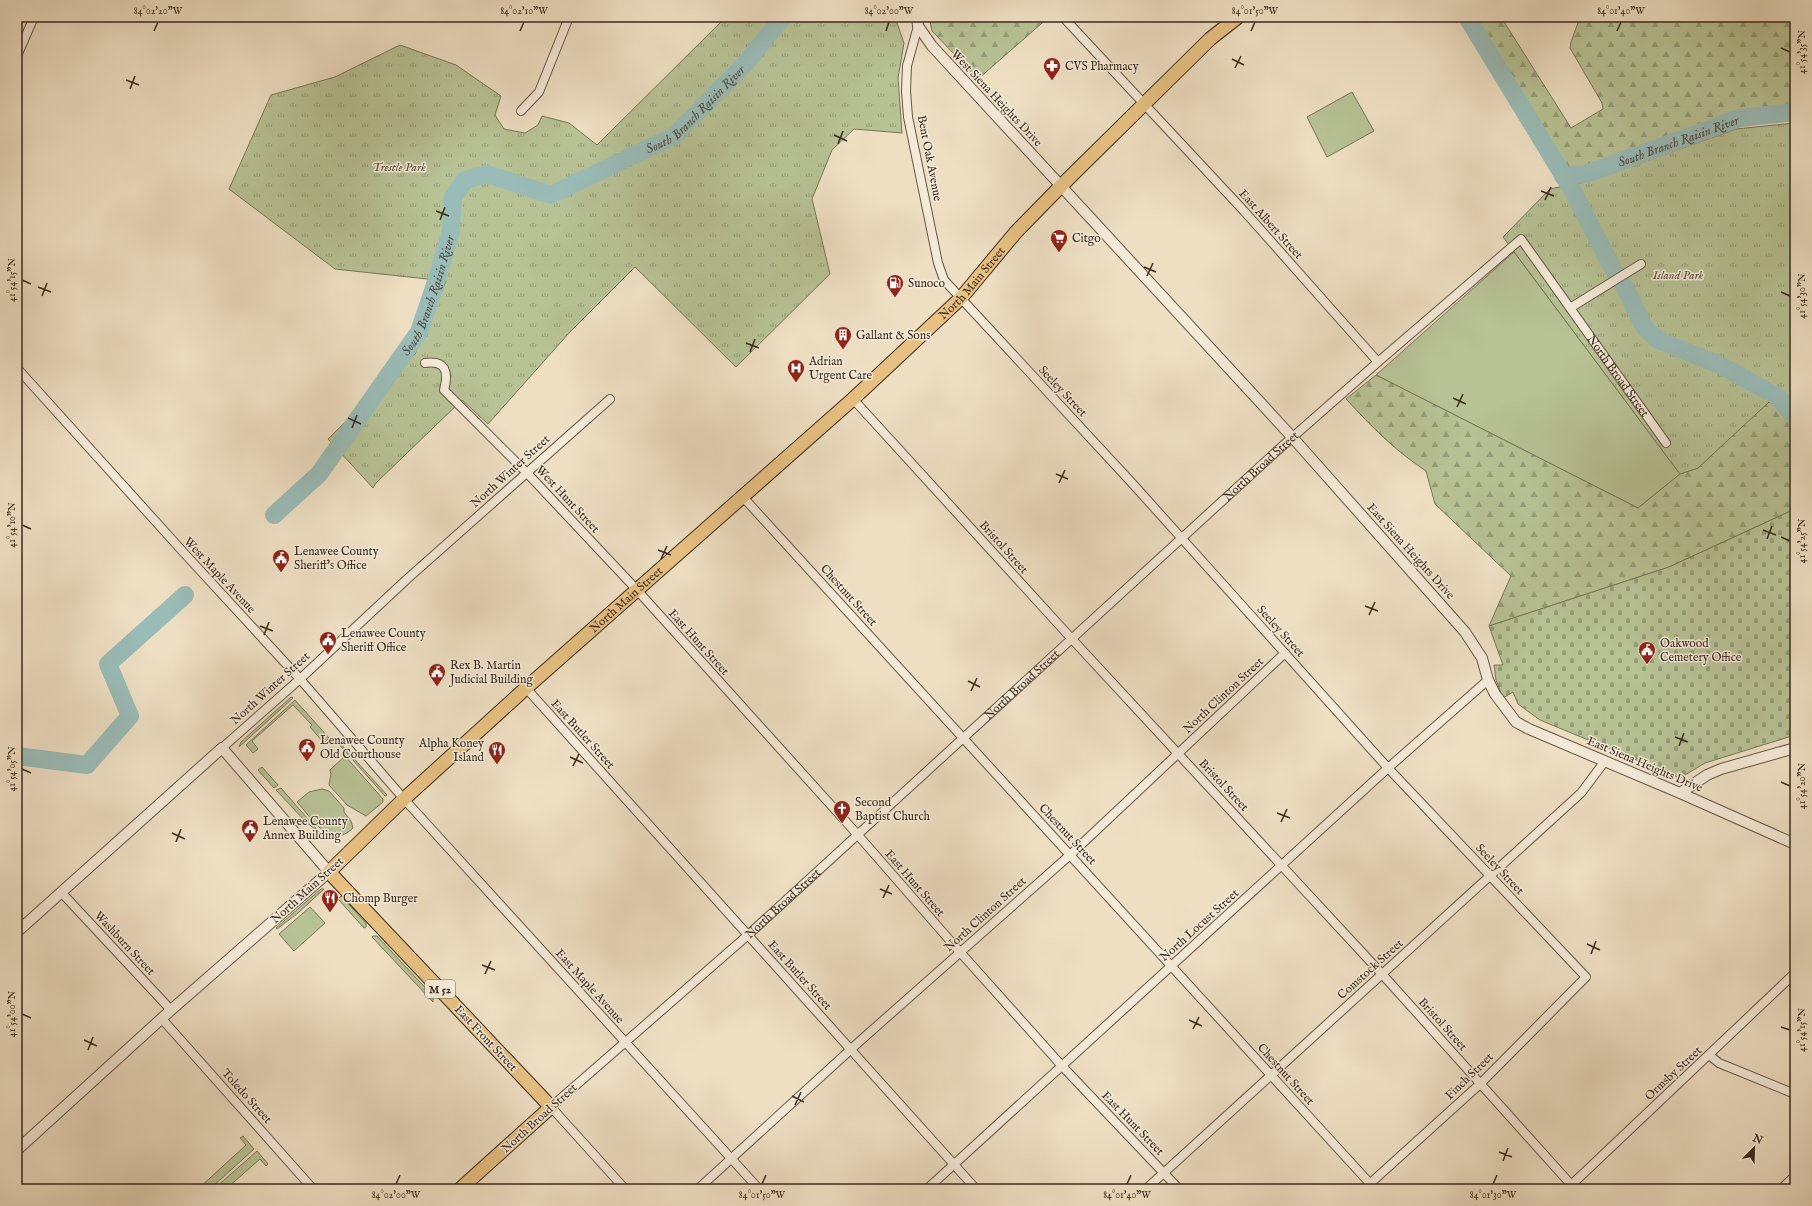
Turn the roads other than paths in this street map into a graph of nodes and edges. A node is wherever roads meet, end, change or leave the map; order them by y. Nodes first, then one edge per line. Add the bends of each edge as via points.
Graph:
1 (34, 17) edge
2 (569, 17) edge
3 (1063, 17) edge
4 (1238, 17) edge
5 (918, 22) edge
6 (17, 56) edge
7 (1144, 105) junction
8 (521, 111) dead end
9 (1061, 186) junction
10 (1641, 264) dead end
11 (961, 298) junction
12 (1570, 308) junction
13 (1378, 362) junction
14 (425, 363) dead end
15 (17, 368) edge
16 (610, 399) dead end
17 (853, 399) junction
18 (1293, 438) junction
19 (1666, 443) dead end
20 (527, 473) junction
21 (742, 496) junction
22 (1180, 538) junction
23 (637, 590) junction
24 (1071, 638) junction
25 (1285, 654) junction
26 (300, 679) junction
27 (1488, 680) junction
28 (526, 688) junction
29 (963, 739) junction
30 (222, 748) junction
31 (1795, 748) edge
32 (1178, 754) junction
33 (1605, 761) junction
34 (1388, 768) junction
35 (1680, 792) junction
36 (404, 799) junction
37 (857, 834) junction
38 (1795, 844) edge
39 (1070, 855) junction
40 (1282, 867) junction
41 (329, 872) junction
42 (1490, 876) junction
43 (61, 892) junction
44 (17, 932) edge
45 (748, 935) junction
46 (960, 952) junction
47 (1172, 966) junction
48 (1795, 973) edge
49 (1382, 974) junction
50 (1586, 978) joint
51 (171, 1010) junction
52 (162, 1019) junction
53 (625, 1042) junction
54 (850, 1050) junction
55 (1710, 1054) junction
56 (1062, 1066) junction
57 (1271, 1076) junction
58 (1480, 1084) junction
59 (1795, 1094) edge
60 (551, 1107) junction
61 (17, 1150) edge
62 (731, 1159) junction
63 (954, 1165) junction
64 (1164, 1173) junction
65 (1795, 1176) edge
66 (1370, 1187) edge
67 (1571, 1188) edge
68 (313, 1189) edge
69 (460, 1189) edge
70 (625, 1189) edge
71 (698, 1189) edge
72 (759, 1189) edge
73 (927, 1189) edge
74 (976, 1189) edge
75 (1146, 1189) edge
76 (1179, 1189) edge
77 (1781, 1189) edge

1 - 6 street
2 - 8 street via 539,92
3 - 7 street, East Albert Street
4 - 7 main road, North Main Street via 1210,39
5 - 9 street, West Siena Heights Drive via 932,46
5 - 11 street, Bent Oak Avenue via 907,66 908,117 938,263 944,280
7 - 9 main road, North Main Street
7 - 13 street, East Albert Street via 1244,210
9 - 11 main road, North Main Street via 1016,232
9 - 18 street, East Siena Heights Drive
10 - 12 street
11 - 17 main road, North Main Street
11 - 22 street, Seeley Street
12 - 13 street, North Broad Street via 1521,239
12 - 19 street, North Broad Street
13 - 18 street, North Broad Street
14 - 20 street, West Hunt Street via 434,362 442,365 447,373 444,390
15 - 26 street, West Maple Avenue
16 - 20 street, North Winter Street
17 - 21 main road, North Main Street
17 - 24 street, Bristol Street
18 - 22 street, North Broad Street
18 - 27 street, East Siena Heights Drive via 1465,632 1482,658
20 - 23 street, West Hunt Street
20 - 26 street, North Winter Street via 406,580
21 - 23 main road, North Main Street
21 - 29 street, Chestnut Street
22 - 24 street, North Broad Street
22 - 25 street, Seeley Street
23 - 28 main road, North Main Street
23 - 37 street, East Hunt Street
24 - 29 street, North Broad Street
24 - 32 street, Bristol Street
25 - 32 street, North Clinton Street
25 - 34 street, Seeley Street
26 - 30 street, North Winter Street
26 - 36 street, West Maple Avenue
27 - 33 street, East Siena Heights Drive via 1516,722
27 - 34 street, North Locust Street
28 - 36 main road, North Main Street
28 - 45 street, East Butler Street
29 - 37 street, North Broad Street
29 - 39 street, Chestnut Street
30 - 41 street
30 - 43 street, North Winter Street
31 - 35 street via 1721,769
32 - 39 street, North Clinton Street
32 - 40 street, Bristol Street
33 - 35 street, East Siena Heights Drive
33 - 42 street, Comstock Street via 1581,793
34 - 40 street, North Locust Street
34 - 42 street, Seeley Street
35 - 38 street, East Siena Heights Drive
36 - 41 main road, North Main Street
36 - 53 street, East Maple Avenue
37 - 45 street, North Broad Street
37 - 46 street, East Hunt Street
39 - 46 street, North Clinton Street
39 - 47 street, Chestnut Street
40 - 47 street, North Locust Street
40 - 49 street, Bristol Street
41 - 51 street, North Main Street
41 - 60 main road, East Front Street / M 52
42 - 49 street, Comstock Street
42 - 50 street, Seeley Street
43 - 44 street, North Winter Street
43 - 51 street, Washburn Street
45 - 53 street, North Broad Street
45 - 54 street, East Butler Street
46 - 54 street, North Clinton Street
46 - 56 street, East Hunt Street
47 - 56 street, North Locust Street
47 - 57 street, Chestnut Street
48 - 55 street, Ormsby Street
49 - 57 street, Comstock Street
49 - 58 street, Bristol Street
50 - 58 street, Finch Street
51 - 52 street, North Main Street
52 - 61 street, North Main Street
52 - 68 street, Toledo Street
53 - 60 street, North Broad Street
53 - 62 street, East Maple Avenue
54 - 62 street, North Clinton Street
54 - 63 street, East Butler Street
55 - 59 street via 1719,1063
55 - 67 street, Ormsby Street
56 - 63 street, North Locust Street
56 - 64 street, East Hunt Street
57 - 64 street, Comstock Street
57 - 66 street, Chestnut Street
58 - 66 street, Finch Street
58 - 67 street, Bristol Street
60 - 69 main road, North Broad Street
60 - 70 street, East Front Street
62 - 71 street, North Clinton Street
62 - 72 street, East Maple Avenue
63 - 73 street, North Locust Street
63 - 74 street, East Butler Street
64 - 75 street, Comstock Street
64 - 76 street, East Hunt Street
65 - 77 street

